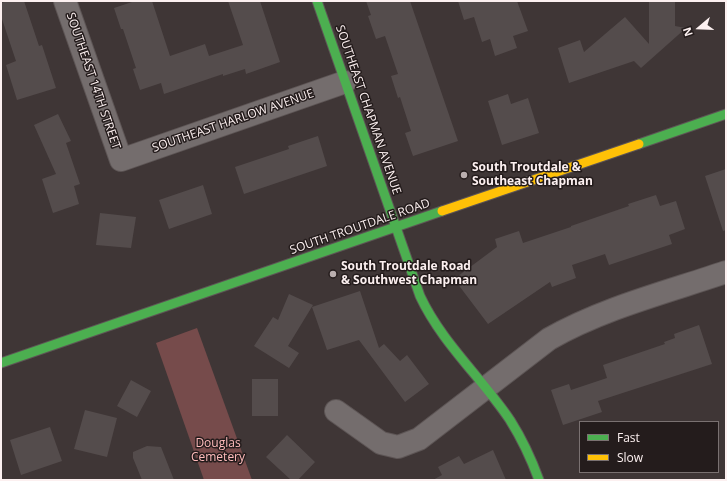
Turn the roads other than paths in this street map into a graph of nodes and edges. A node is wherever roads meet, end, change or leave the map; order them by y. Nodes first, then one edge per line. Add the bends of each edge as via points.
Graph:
1 (65, 1) edge
2 (317, 1) edge
3 (345, 82) junction
4 (726, 114) edge
5 (121, 160) joint
6 (396, 228) junction
7 (726, 272) edge
8 (1, 363) edge
9 (486, 389) junction
10 (336, 411) dead end
11 (539, 480) edge

1 - 5 street, SOUTHEAST 14TH STREET
2 - 3 main road, SOUTHEAST CHAPMAN AVENUE
3 - 5 street, SOUTHEAST HARLOW AVENUE
3 - 6 main road, SOUTHEAST CHAPMAN AVENUE
4 - 6 main road, SOUTH TROUTDALE ROAD
6 - 8 main road, SOUTH TROUTDALE ROAD
6 - 9 main road, SOUTHEAST CHAPMAN AVENUE via 418,292 428,311 438,328
7 - 9 street via 588,319 566,329 549,339
9 - 10 street via 419,439 398,447 381,443
9 - 11 main road, SOUTHEAST CHAPMAN AVENUE via 527,446

